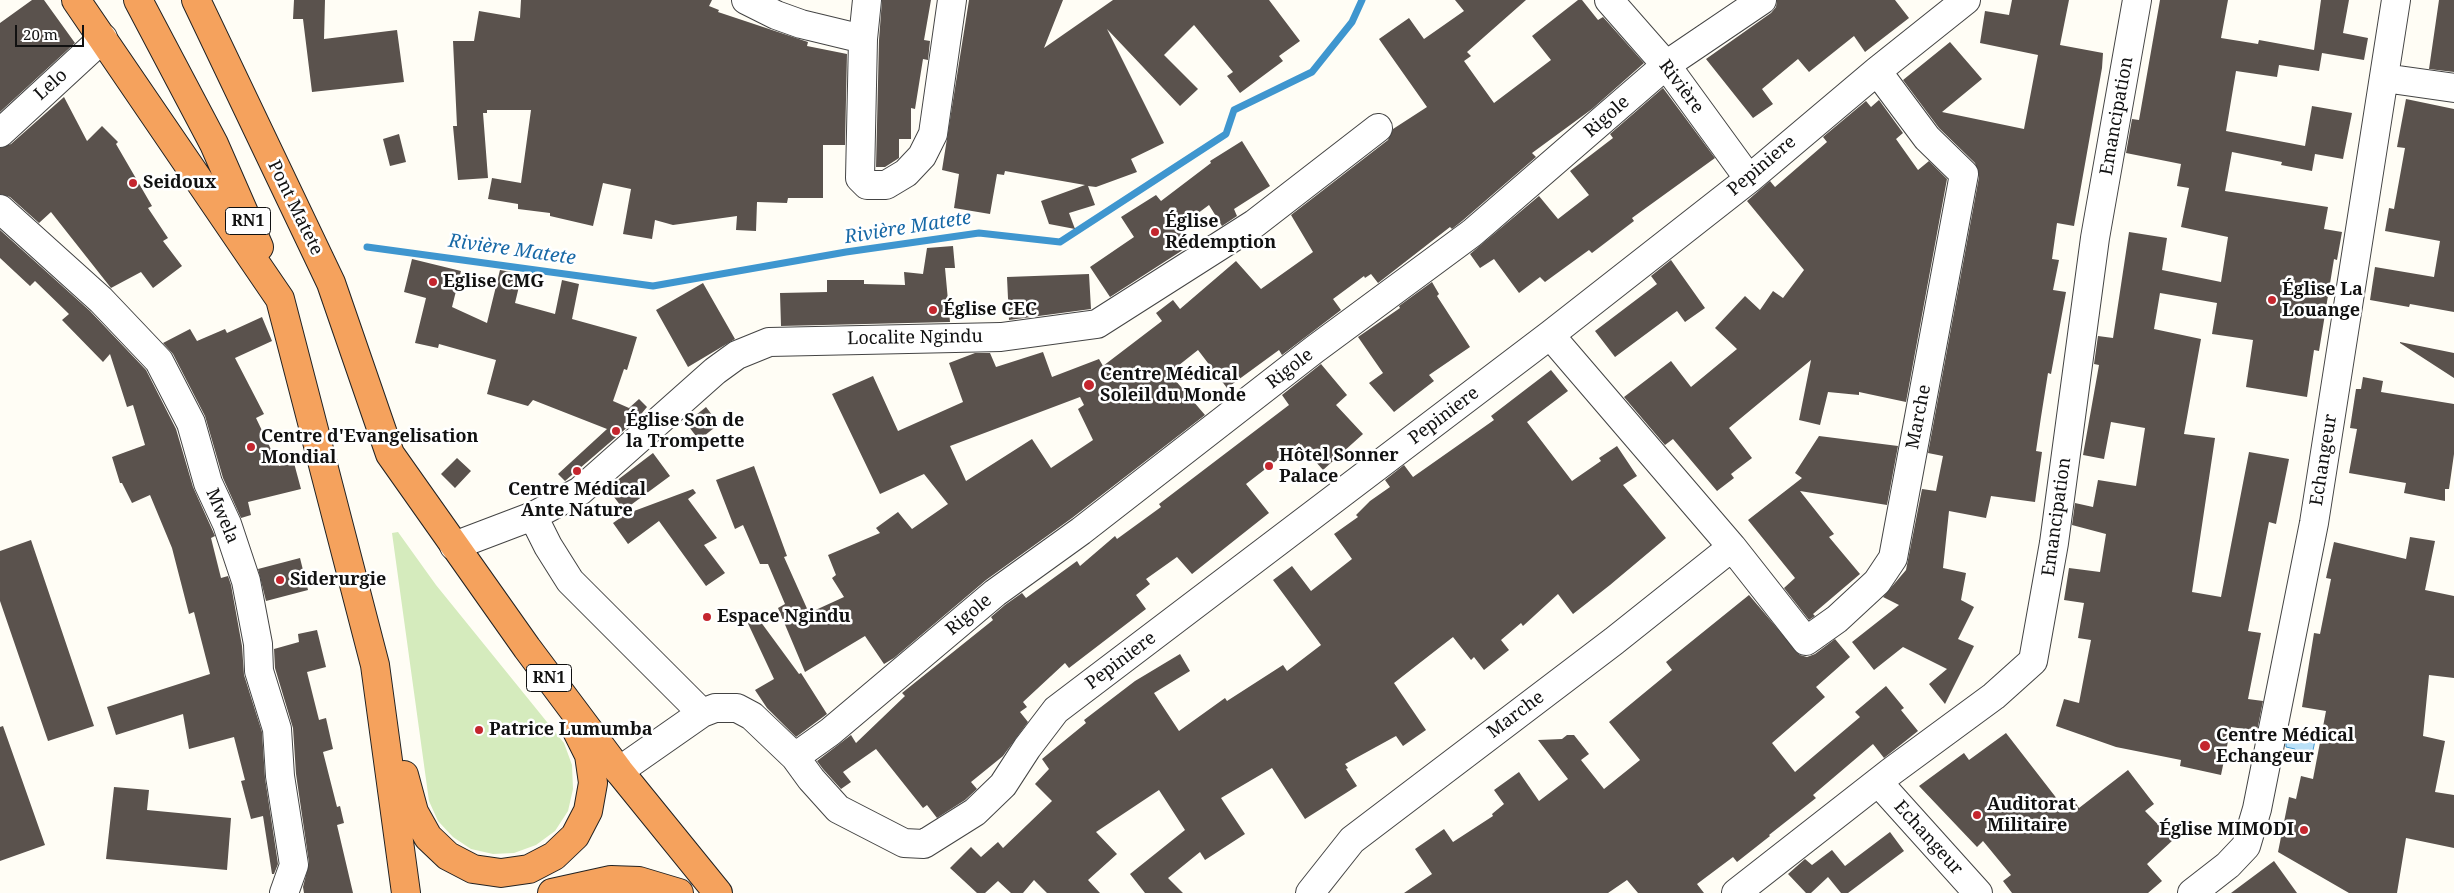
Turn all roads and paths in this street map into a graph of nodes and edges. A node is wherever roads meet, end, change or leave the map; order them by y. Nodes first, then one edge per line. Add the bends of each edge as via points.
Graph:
1 (76, 0) edge
2 (138, 0) edge
3 (196, 0) edge
4 (746, 0) edge
5 (868, 0) edge
6 (952, 0) edge
7 (1609, 0) edge
8 (1762, 0) edge
9 (1966, 0) edge
10 (2137, 0) edge
11 (2396, 0) edge
12 (103, 38) junction
13 (863, 39) junction
14 (1666, 66) junction
15 (1877, 71) junction
16 (2384, 78) junction
17 (2454, 88) edge
18 (1378, 128) dead end
19 (0, 133) edge
20 (1749, 179) junction
21 (0, 209) edge
22 (280, 299) junction
23 (1550, 336) junction
24 (533, 516) junction
25 (454, 546) junction
26 (1732, 547) junction
27 (526, 648) junction
28 (375, 665) junction
29 (702, 713) junction
30 (795, 757) junction
31 (620, 771) junction
32 (1878, 782) junction
33 (284, 893) edge
34 (406, 893) edge
35 (552, 893) edge
36 (679, 893) edge
37 (718, 893) edge
38 (1310, 893) edge
39 (1736, 893) edge
40 (1978, 893) edge
41 (2192, 893) edge

1 - 12 highway
2 - 22 highway, RN1 via 214,144
3 - 25 highway, Pont Matete / RN1 via 331,283 390,454
4 - 13 street via 801,24
5 - 13 street
6 - 13 street via 932,134 922,156 886,185 866,185 860,178
7 - 14 street, Rivière
8 - 14 street, Rigole
9 - 15 street, Pepiniere
10 - 32 street, Emancipation via 2095,238 2054,543 2033,661 1994,696
11 - 16 street, Echangeur
12 - 19 street, Lelo
12 - 22 highway
14 - 20 street, Rivière
14 - 30 street, Rigole via 1472,233 995,594 830,732
15 - 20 street, Pepiniere
15 - 26 street, Marche via 1927,138 1964,174 1893,558 1876,582 1837,619 1806,641
16 - 17 street
16 - 41 street, Echangeur via 2314,523 2257,809 2246,846 2228,865
18 - 24 street, Localite Ngindu via 1254,224 1097,324 1001,337 769,342 737,355 580,491
20 - 23 street, Pepiniere
21 - 33 street, Mwela via 101,300 159,362 191,423 208,483 227,524 246,582 258,644 259,672 277,729 280,776 294,866
22 - 28 highway, RN1
23 - 26 street, Marche
23 - 30 street, Pepiniere via 1056,710 1003,786 976,812 924,844 904,843 838,809
24 - 25 street, Localite Ngindu
24 - 29 street via 570,581
25 - 27 highway, RN1
26 - 38 street, Marche via 1352,840
27 - 28 highway via 589,755 593,783 588,811 575,836 554,856 529,869 501,873 473,869 448,856 428,837 414,812
27 - 31 highway, RN1
28 - 34 highway, RN1
29 - 30 street via 715,708 736,708 752,716
29 - 31 street
31 - 37 highway, RN1
32 - 39 street, Emancipation
32 - 40 street, Echangeur
35 - 36 highway via 611,880 639,881

